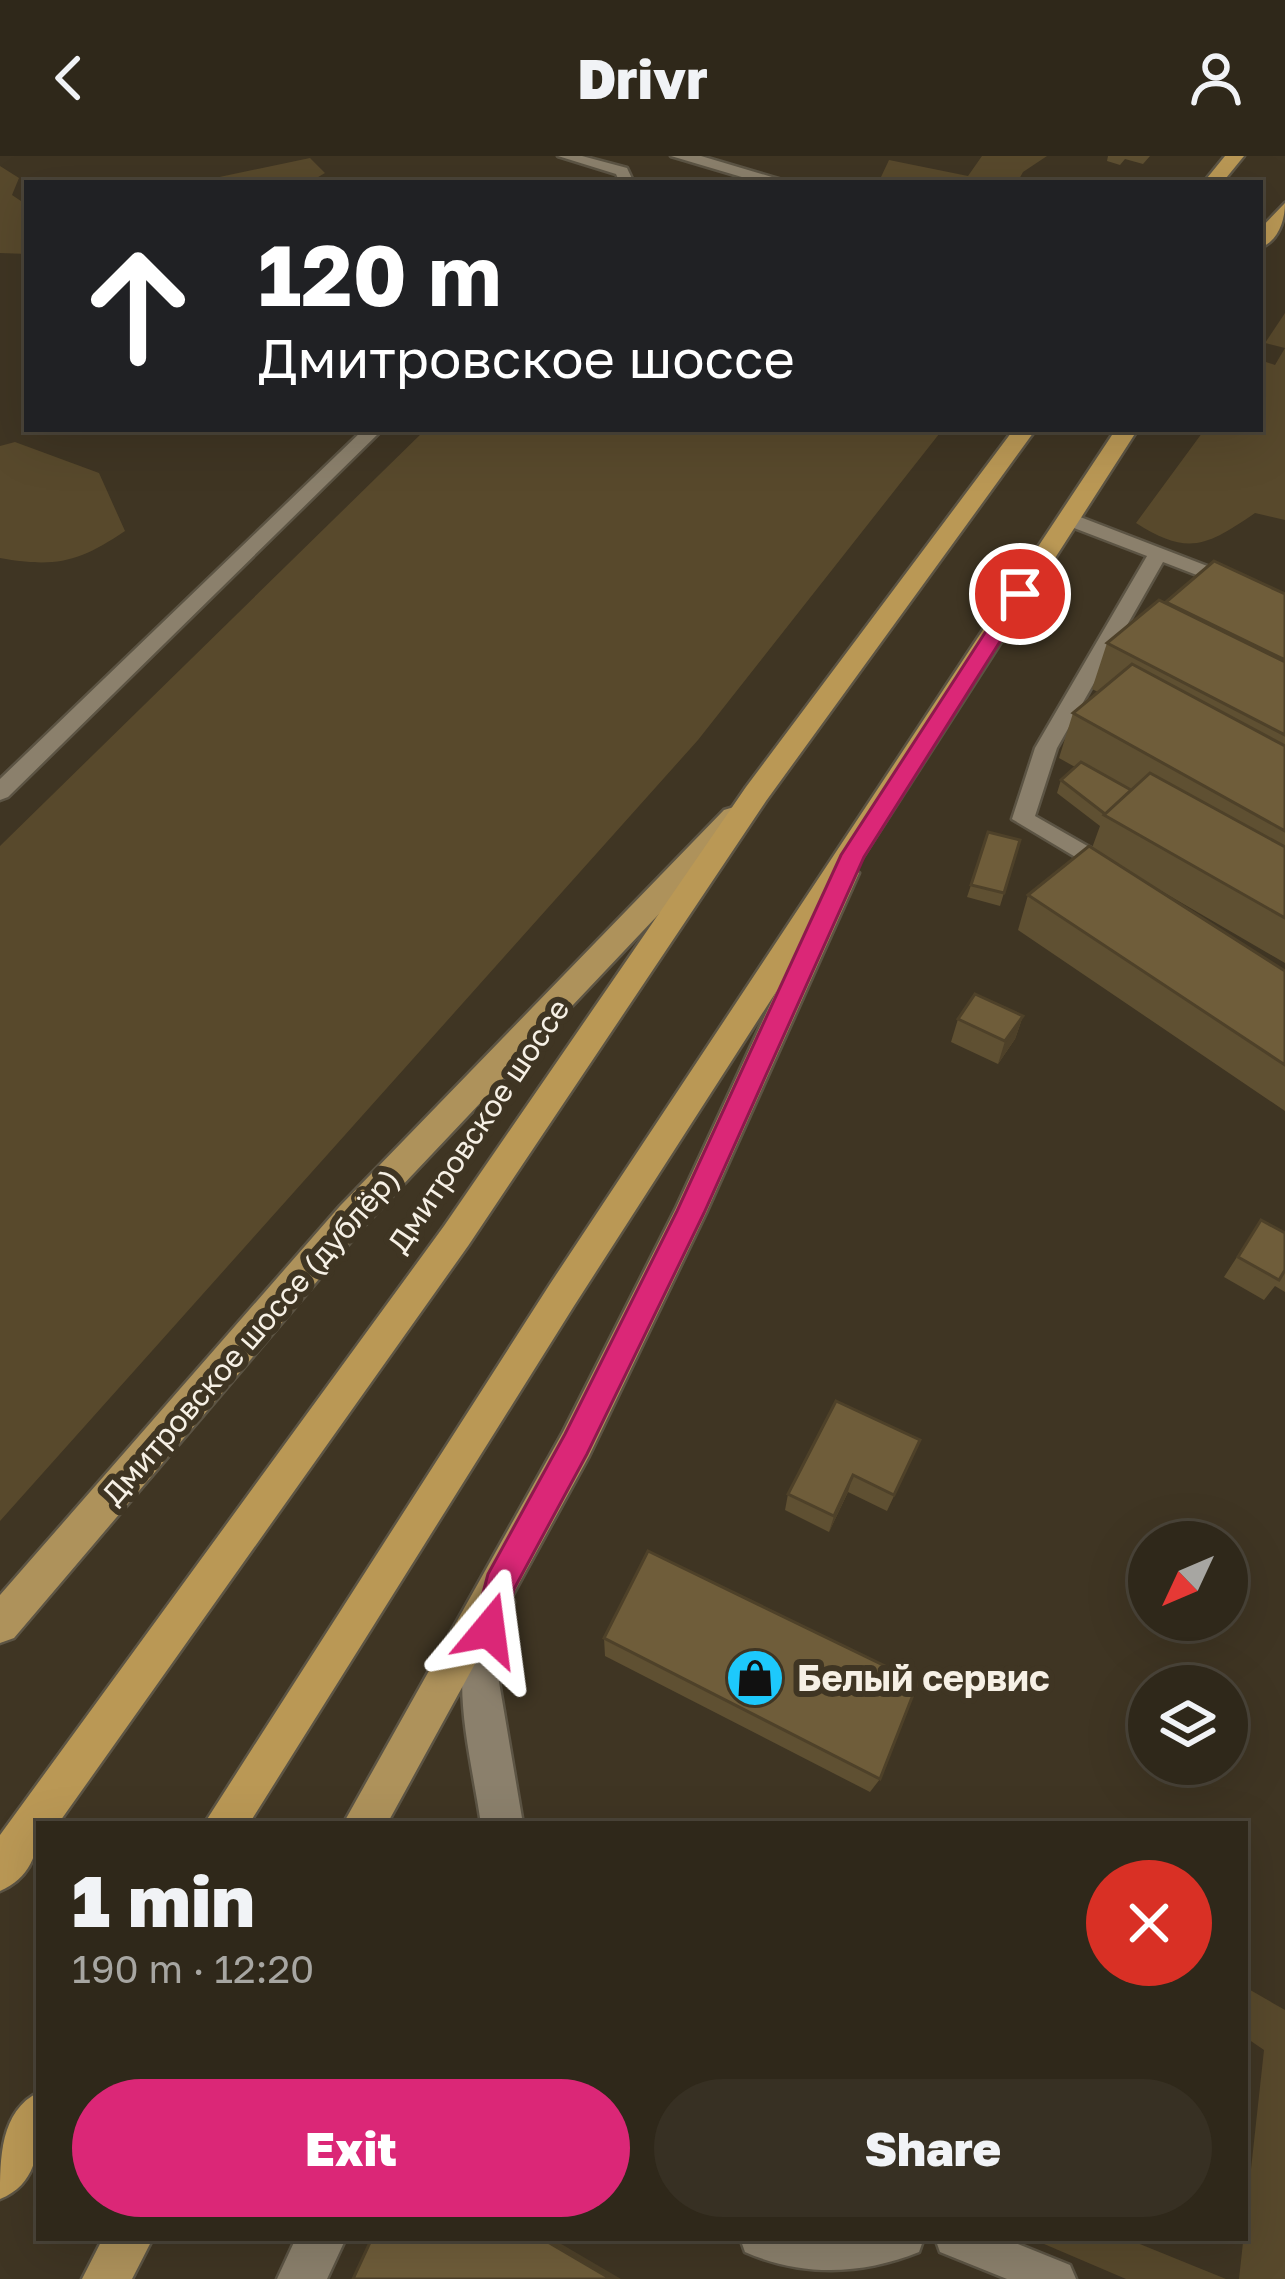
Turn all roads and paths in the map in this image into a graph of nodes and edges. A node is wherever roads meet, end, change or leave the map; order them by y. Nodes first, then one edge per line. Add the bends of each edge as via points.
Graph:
1 (566, 156) edge
2 (680, 156) edge
3 (1235, 156) edge
4 (626, 180) edge
5 (772, 180) edge
6 (1215, 180) edge
7 (1285, 209) edge
8 (1263, 238) edge
9 (371, 432) edge
10 (1023, 432) edge
11 (1125, 432) edge
12 (1068, 519) junction
13 (1158, 554) junction
14 (1285, 602) edge
15 (0, 792) edge
16 (756, 794) junction
17 (853, 855) junction
18 (1124, 878) edge
19 (499, 1585) junction
20 (0, 1624) edge
21 (227, 1821) edge
22 (366, 1821) edge
23 (502, 1821) edge
24 (0, 1870) edge
25 (36, 2120) edge
26 (0, 2176) edge
27 (127, 2241) edge
28 (320, 2241) edge
29 (894, 2241) edge
30 (961, 2241) edge
31 (770, 2256) edge
32 (106, 2279) edge
33 (301, 2279) edge
34 (1056, 2279) edge

1 - 4 lane via 622,171
2 - 5 street
3 - 6 highway
7 - 8 highway
9 - 15 lane
10 - 16 highway, Дмитровское шоссе
11 - 12 highway
12 - 13 lane
12 - 17 highway
13 - 14 lane
13 - 18 lane via 1046,748 1023,818
16 - 20 main road, Дмитровское шоссе (дублёр) via 352,1216
16 - 24 highway, Дмитровское шоссе via 456,1236
17 - 19 main road via 690,1213
17 - 21 highway
19 - 22 main road
19 - 23 street via 478,1676
25 - 26 highway
27 - 32 main road
28 - 33 street
29 - 31 lane
30 - 34 lane

